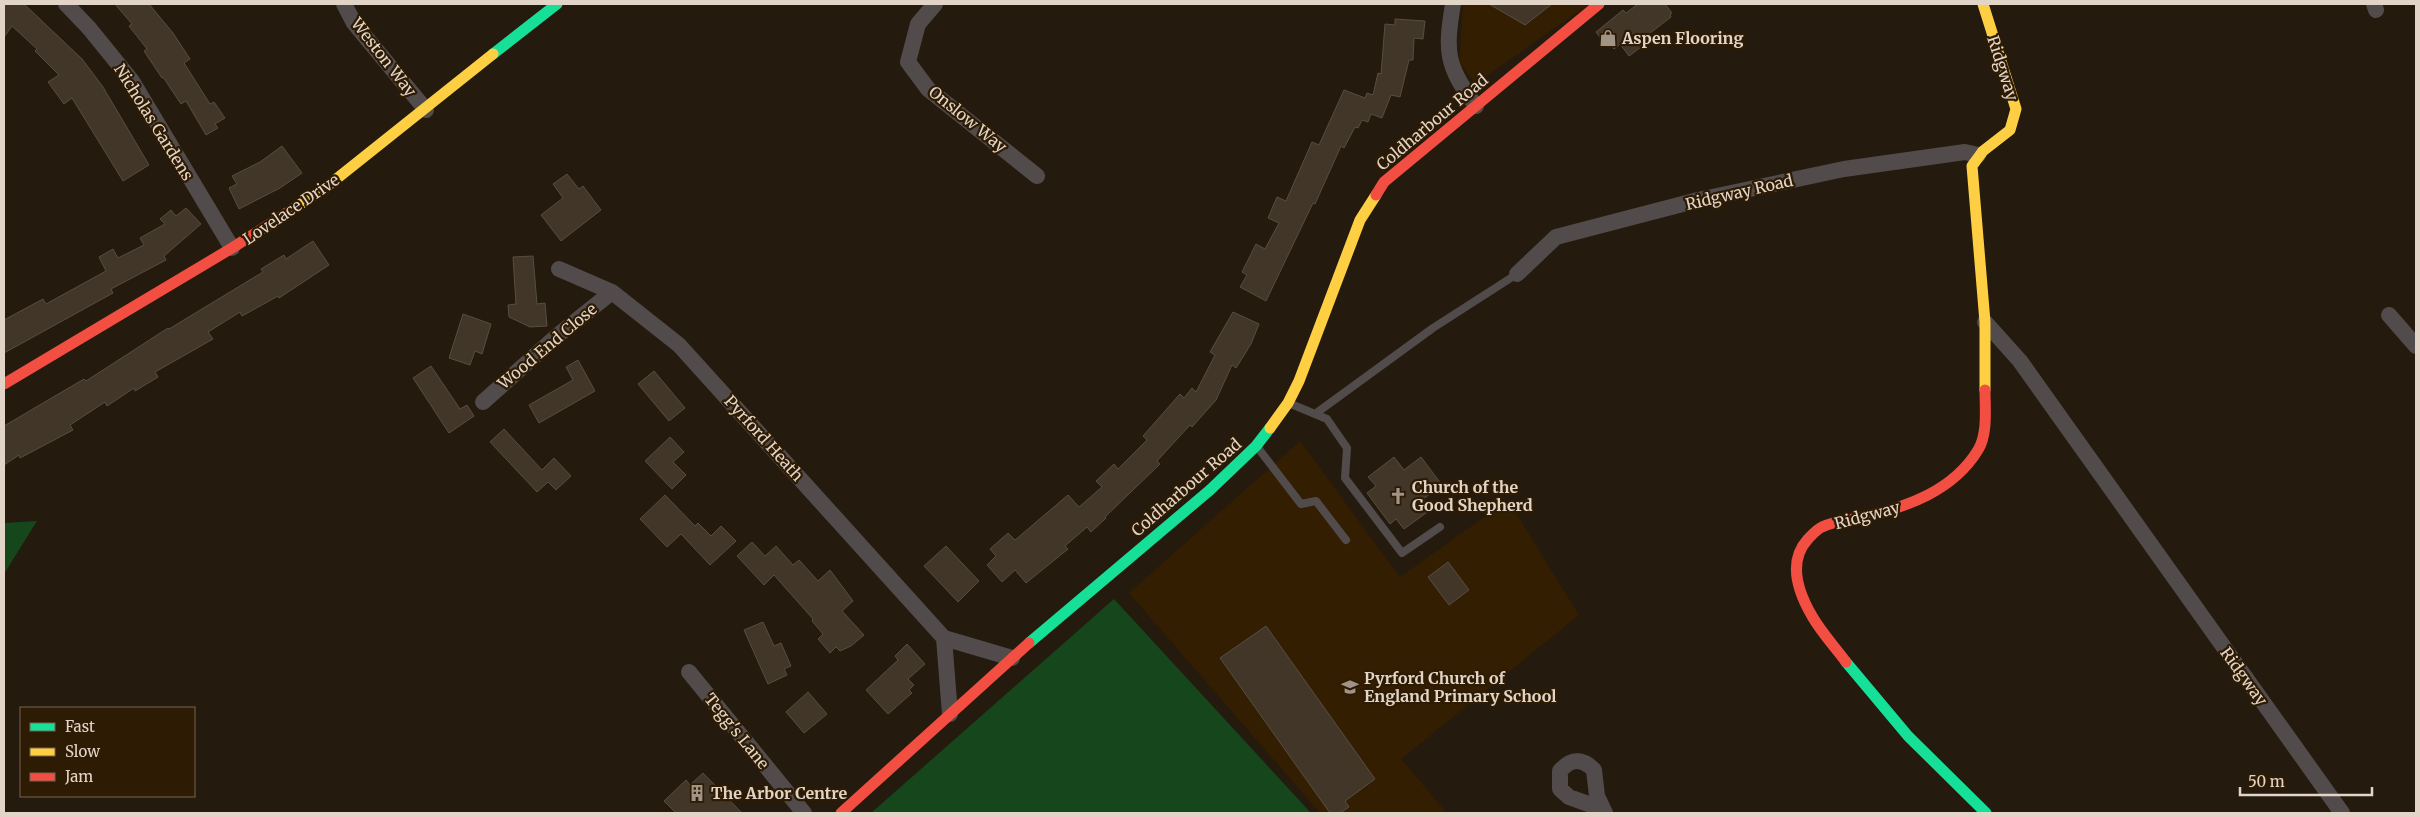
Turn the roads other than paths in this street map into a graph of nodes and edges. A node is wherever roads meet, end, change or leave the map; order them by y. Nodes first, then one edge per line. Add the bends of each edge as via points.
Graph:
1 (66, 4) edge
2 (344, 4) edge
3 (557, 4) edge
4 (935, 4) edge
5 (1453, 4) edge
6 (1599, 4) edge
7 (1982, 4) edge
8 (1476, 106) junction
9 (426, 110) junction
10 (1978, 155) junction
11 (1038, 176) dead end
12 (232, 248) junction
13 (559, 269) dead end
14 (1517, 274) joint
15 (612, 292) junction
16 (2389, 315) dead end
17 (1985, 322) junction
18 (2416, 346) edge
19 (4, 384) edge
20 (483, 402) dead end
21 (1288, 403) junction
22 (1315, 414) junction
23 (1256, 446) junction
24 (1440, 527) dead end
25 (1346, 540) dead end
26 (944, 638) junction
27 (1012, 658) junction
28 (689, 672) dead end
29 (950, 714) junction
30 (804, 813) edge
31 (841, 813) edge
32 (1986, 813) edge
33 (2342, 813) edge

1 - 12 street, Nicholas Gardens via 132,81
2 - 9 street, Weston Way via 354,23
3 - 9 street, Lovelace Drive
4 - 11 street, Onslow Way via 918,24 908,62 928,88
5 - 8 street via 1447,53 1460,84
6 - 8 street, Coldharbour Road
7 - 10 street, Ridgway via 2016,110 2016,119 2008,134
8 - 21 street, Coldharbour Road via 1384,182 1360,220
9 - 12 street, Lovelace Drive via 325,188
10 - 14 street, Ridgway Road via 1965,152 1844,169 1698,200 1556,238
10 - 17 street, Ridgway via 1972,166 1971,178
12 - 19 street, Lovelace Drive
13 - 15 street, Pyrford Heath
14 - 22 lane via 1433,328
15 - 20 street, Wood End Close
15 - 26 street, Pyrford Heath via 680,345
16 - 18 street
17 - 32 street, Ridgway via 1984,428 1973,458 1944,486 1921,500 1822,527 1802,546 1797,557 1796,574 1799,590 1812,617 1851,670 1908,736
17 - 33 street, Ridgway via 2025,368
21 - 22 lane
21 - 23 street, Coldharbour Road
22 - 24 lane via 1327,419 1347,448 1345,478 1402,553
23 - 25 lane via 1301,504 1316,502
23 - 27 street, Coldharbour Road via 1210,490
26 - 27 street
26 - 29 street
27 - 29 street, Coldharbour Road
28 - 30 street, Tegg's Lane
29 - 31 street, Coldharbour Road

